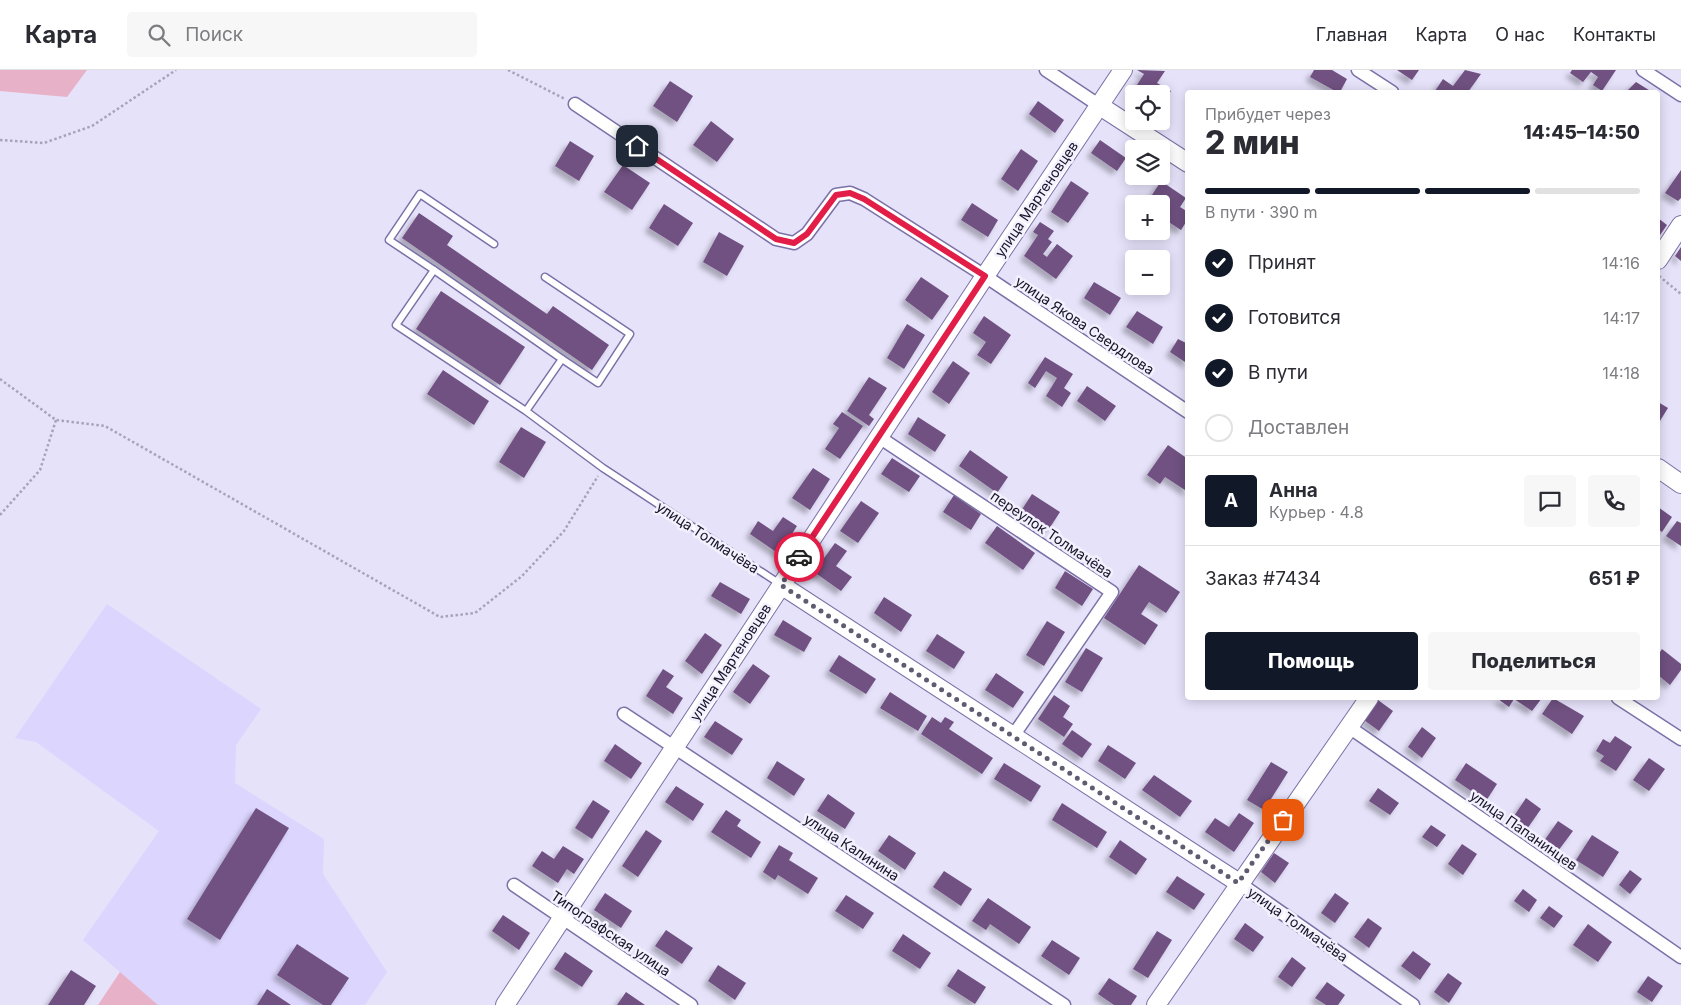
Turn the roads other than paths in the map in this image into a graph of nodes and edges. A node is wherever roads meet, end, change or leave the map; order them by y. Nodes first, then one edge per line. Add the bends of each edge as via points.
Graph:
1 (1046, 70) edge
2 (1123, 70) edge
3 (1358, 70) edge
4 (1643, 70) edge
5 (1389, 90) edge
6 (1681, 95) edge
7 (575, 104) road end
8 (1100, 106) junction
9 (1185, 161) edge
10 (1681, 225) edge
11 (494, 244) dead end
12 (1660, 257) edge
13 (434, 270) junction
14 (985, 276) junction
15 (545, 277) dead end
16 (562, 359) junction
17 (1185, 410) edge
18 (526, 411) junction
19 (879, 436) junction
20 (1660, 469) edge
21 (1681, 484) edge
22 (781, 585) junction
23 (1368, 700) edge
24 (1621, 700) edge
25 (624, 714) dead end
26 (1349, 727) junction
27 (1012, 736) junction
28 (1681, 739) edge
29 (675, 747) junction
30 (1238, 883) junction
31 (514, 885) dead end
32 (562, 918) junction
33 (1681, 957) edge
34 (505, 1005) edge
35 (691, 1005) edge
36 (1064, 1005) edge
37 (1156, 1005) edge
38 (1413, 1005) edge

1 - 8 street
2 - 8 street, улица Мартеновцев
3 - 5 street
4 - 6 street
7 - 14 street, улица Якова Свердлова via 776,239 794,243 807,234 836,195 850,193
8 - 9 street
8 - 14 street, улица Мартеновцев
10 - 12 street
11 - 13 lane via 420,194 389,240
13 - 16 lane
13 - 18 lane, улица Толмачёва via 396,325
14 - 17 street, улица Якова Свердлова
14 - 19 street, улица Мартеновцев
15 - 16 lane via 630,334 598,383
16 - 18 lane
18 - 22 lane, улица Толмачёва via 603,468
19 - 22 street, улица Мартеновцев
19 - 27 street, переулок Толмачёва via 1112,592
20 - 21 street
22 - 27 street, улица Толмачёва
22 - 29 street, улица Мартеновцев
23 - 26 street
24 - 28 street
25 - 29 street, улица Калинина
26 - 30 street
26 - 33 street, улица Папанинцев
27 - 30 street, улица Толмачёва
29 - 32 street, улица Мартеновцев
29 - 36 street, улица Калинина
30 - 37 street
30 - 38 street, улица Толмачёва
31 - 32 street, Типографская улица
32 - 34 street, улица Мартеновцев
32 - 35 street, Типографская улица

